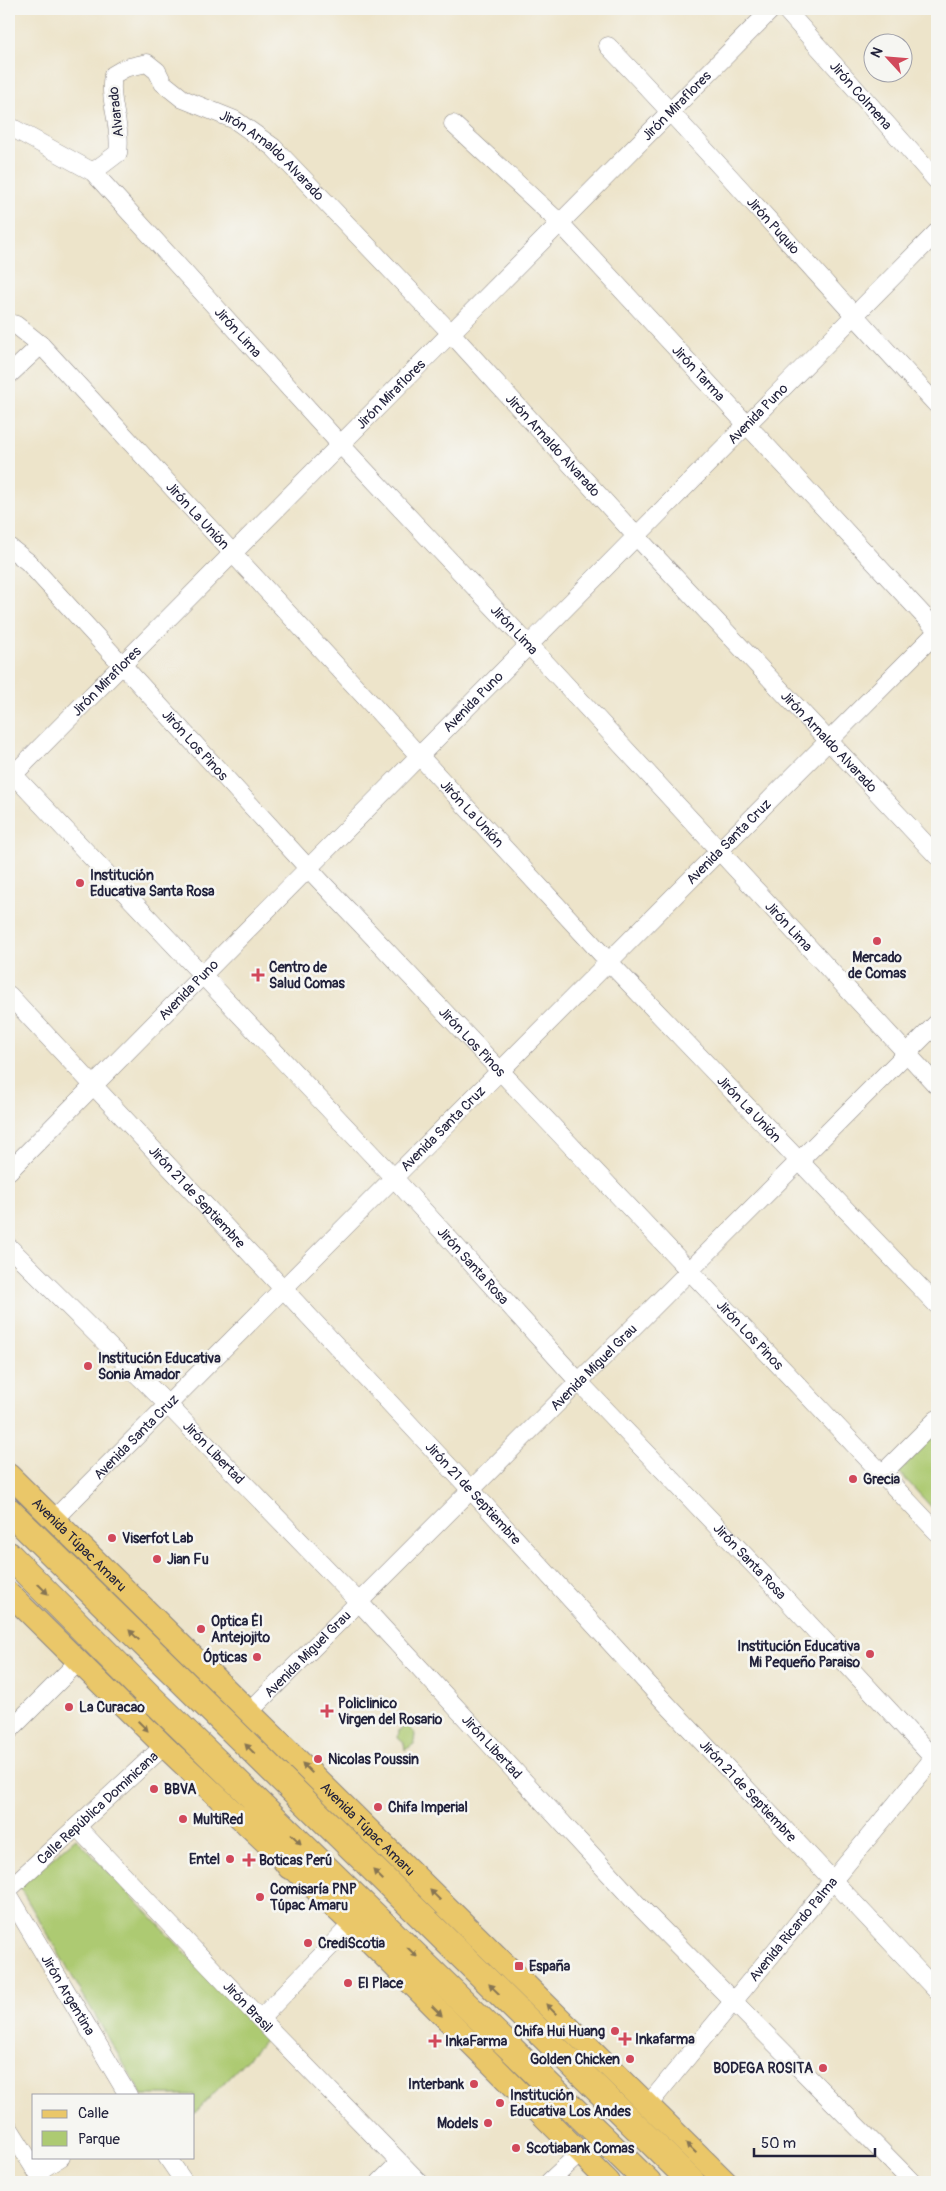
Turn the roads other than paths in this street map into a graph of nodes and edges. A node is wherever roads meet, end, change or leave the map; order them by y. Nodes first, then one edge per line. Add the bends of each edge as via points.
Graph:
1 (772, 9) edge
2 (785, 9) edge
3 (608, 46) dead end
4 (147, 63) joint
5 (670, 110) junction
6 (453, 124) dead end
7 (9, 126) edge
8 (93, 172) junction
9 (937, 181) edge
10 (560, 223) junction
11 (937, 232) edge
12 (854, 316) junction
13 (9, 322) edge
14 (451, 333) junction
15 (41, 345) junction
16 (9, 375) edge
17 (937, 405) edge
18 (746, 425) junction
19 (340, 444) junction
20 (636, 536) junction
21 (10, 547) edge
22 (232, 553) junction
23 (937, 631) edge
24 (529, 645) junction
25 (122, 665) junction
26 (829, 740) junction
27 (420, 755) junction
28 (10, 774) edge
29 (720, 851) junction
30 (937, 856) edge
31 (308, 868) junction
32 (609, 962) junction
33 (203, 973) junction
34 (9, 995) edge
35 (937, 1023) edge
36 (906, 1054) junction
37 (500, 1071) junction
38 (93, 1086) junction
39 (937, 1086) edge
40 (799, 1161) junction
41 (9, 1171) edge
42 (394, 1178) junction
43 (9, 1247) edge
44 (689, 1272) junction
45 (284, 1289) junction
46 (937, 1304) edge
47 (579, 1382) junction
48 (168, 1405) junction
49 (937, 1419) edge
50 (882, 1474) junction
51 (9, 1475) edge
52 (471, 1490) junction
53 (9, 1511) edge
54 (54, 1520) junction
55 (937, 1532) edge
56 (9, 1555) edge
57 (9, 1593) edge
58 (359, 1602) junction
59 (78, 1662) junction
60 (148, 1695) junction
61 (250, 1711) junction
62 (9, 1731) edge
63 (164, 1746) junction
64 (936, 1758) edge
65 (78, 1827) junction
66 (290, 1866) junction
67 (832, 1881) junction
68 (9, 1889) edge
69 (9, 1896) edge
70 (352, 1924) junction
71 (937, 1991) edge
72 (734, 2001) junction
73 (260, 2020) junction
74 (127, 2094) edge
75 (648, 2105) junction
76 (9, 2128) edge
77 (580, 2153) junction
78 (60, 2158) edge
79 (168, 2158) edge
80 (399, 2162) junction
81 (40, 2177) edge
82 (184, 2182) edge
83 (380, 2182) edge
84 (419, 2182) edge
85 (549, 2182) edge
86 (609, 2182) edge
87 (648, 2182) edge
88 (692, 2182) edge
89 (726, 2182) edge
90 (912, 2182) edge

1 - 5 street, Jirón Miraflores
2 - 9 street, Jirón Colmena
3 - 5 street, Jirón Puquio
4 - 8 street, Alvarado via 125,68 113,75 111,90 118,120 118,153
4 - 14 street, Jirón Arnaldo Alvarado via 183,99 235,120 273,147
5 - 10 street, Jirón Miraflores
5 - 12 street, Jirón Puquio
6 - 10 street, Jirón Tarma
7 - 8 street, Jirón Lima
8 - 19 street, Jirón Lima
10 - 14 street, Jirón Miraflores
10 - 18 street, Jirón Tarma
11 - 12 street, Avenida Puno
12 - 17 street, Jirón Puquio
12 - 18 street, Avenida Puno
13 - 15 street, Jirón La Unión
14 - 19 street, Jirón Miraflores
14 - 20 street, Jirón Arnaldo Alvarado
15 - 16 street
15 - 22 street, Jirón La Unión
18 - 20 street, Avenida Puno
18 - 23 street, Jirón Tarma
19 - 22 street, Jirón Miraflores
19 - 24 street, Jirón Lima
20 - 24 street, Avenida Puno
20 - 26 street, Jirón Arnaldo Alvarado
21 - 25 street, Jirón Los Pinos via 28,562
22 - 25 street, Jirón Miraflores
22 - 27 street, Jirón La Unión
23 - 26 street, Avenida Santa Cruz
24 - 27 street, Avenida Puno
24 - 29 street, Jirón Lima
25 - 28 street, Jirón Miraflores
25 - 31 street, Jirón Los Pinos
26 - 29 street, Avenida Santa Cruz
26 - 30 street, Jirón Arnaldo Alvarado
27 - 31 street, Avenida Puno
27 - 32 street, Jirón La Unión
28 - 33 street, Jirón Santa Rosa
29 - 32 street, Avenida Santa Cruz
29 - 36 street, Jirón Lima
31 - 33 street, Avenida Puno
31 - 37 street, Jirón Los Pinos
32 - 37 street, Avenida Santa Cruz
32 - 40 street, Jirón La Unión
33 - 38 street, Avenida Puno
33 - 42 street, Jirón Santa Rosa
34 - 38 street, Jirón 21 de Septiembre
35 - 36 street, Avenida Miguel Grau
36 - 39 street, Jirón Lima
36 - 40 street, Avenida Miguel Grau
37 - 42 street, Avenida Santa Cruz
37 - 44 street, Jirón Los Pinos
38 - 41 street, Avenida Puno
38 - 45 street, Jirón 21 de Septiembre
40 - 44 street, Avenida Miguel Grau
40 - 46 street, Jirón La Unión
42 - 45 street, Avenida Santa Cruz
42 - 47 street, Jirón Santa Rosa
43 - 48 street, Jirón Libertad
44 - 47 street, Avenida Miguel Grau
44 - 50 street, Jirón Los Pinos
45 - 48 street, Avenida Santa Cruz
45 - 52 street, Jirón 21 de Septiembre
47 - 52 street, Avenida Miguel Grau
47 - 64 street, Jirón Santa Rosa
48 - 54 street, Avenida Santa Cruz
48 - 58 street, Jirón Libertad
49 - 50 street
50 - 55 street, Jirón Los Pinos
51 - 54 main road, Avenida Túpac Amaru
52 - 58 street, Avenida Miguel Grau
52 - 67 street, Jirón 21 de Septiembre
88 -> 53 highway, Avenida Túpac Amaru
54 - 61 main road, Avenida Túpac Amaru
56 -> 60 highway
57 - 59 main road
58 - 61 street, Avenida Miguel Grau
58 - 72 street, Jirón Libertad via 630,1896
59 - 62 street
59 -> 63 main road
60 - 66 highway via 153,1712 264,1829
60 -> 87 highway
75 -> 61 main road, Avenida Túpac Amaru
63 - 65 street, Calle República Dominicana
63 - 66 main road
64 - 67 street, Avenida Ricardo Palma
65 - 68 street, Calle República Dominicana
65 - 73 street, Jirón Brasil
66 - 70 main road
67 - 71 street, Jirón 21 de Septiembre
67 - 72 street, Avenida Ricardo Palma
69 - 74 street, Jirón Argentina
70 - 73 street
70 -> 77 main road
72 - 75 street, Avenida Ricardo Palma
72 - 90 street, Jirón Libertad
73 - 80 street, Jirón Brasil
89 -> 75 main road, Avenida Túpac Amaru
76 - 81 street
77 - 85 street
77 - 86 main road
78 - 81 street
79 - 82 street
80 - 83 street
80 - 84 street, Jirón Brasil

